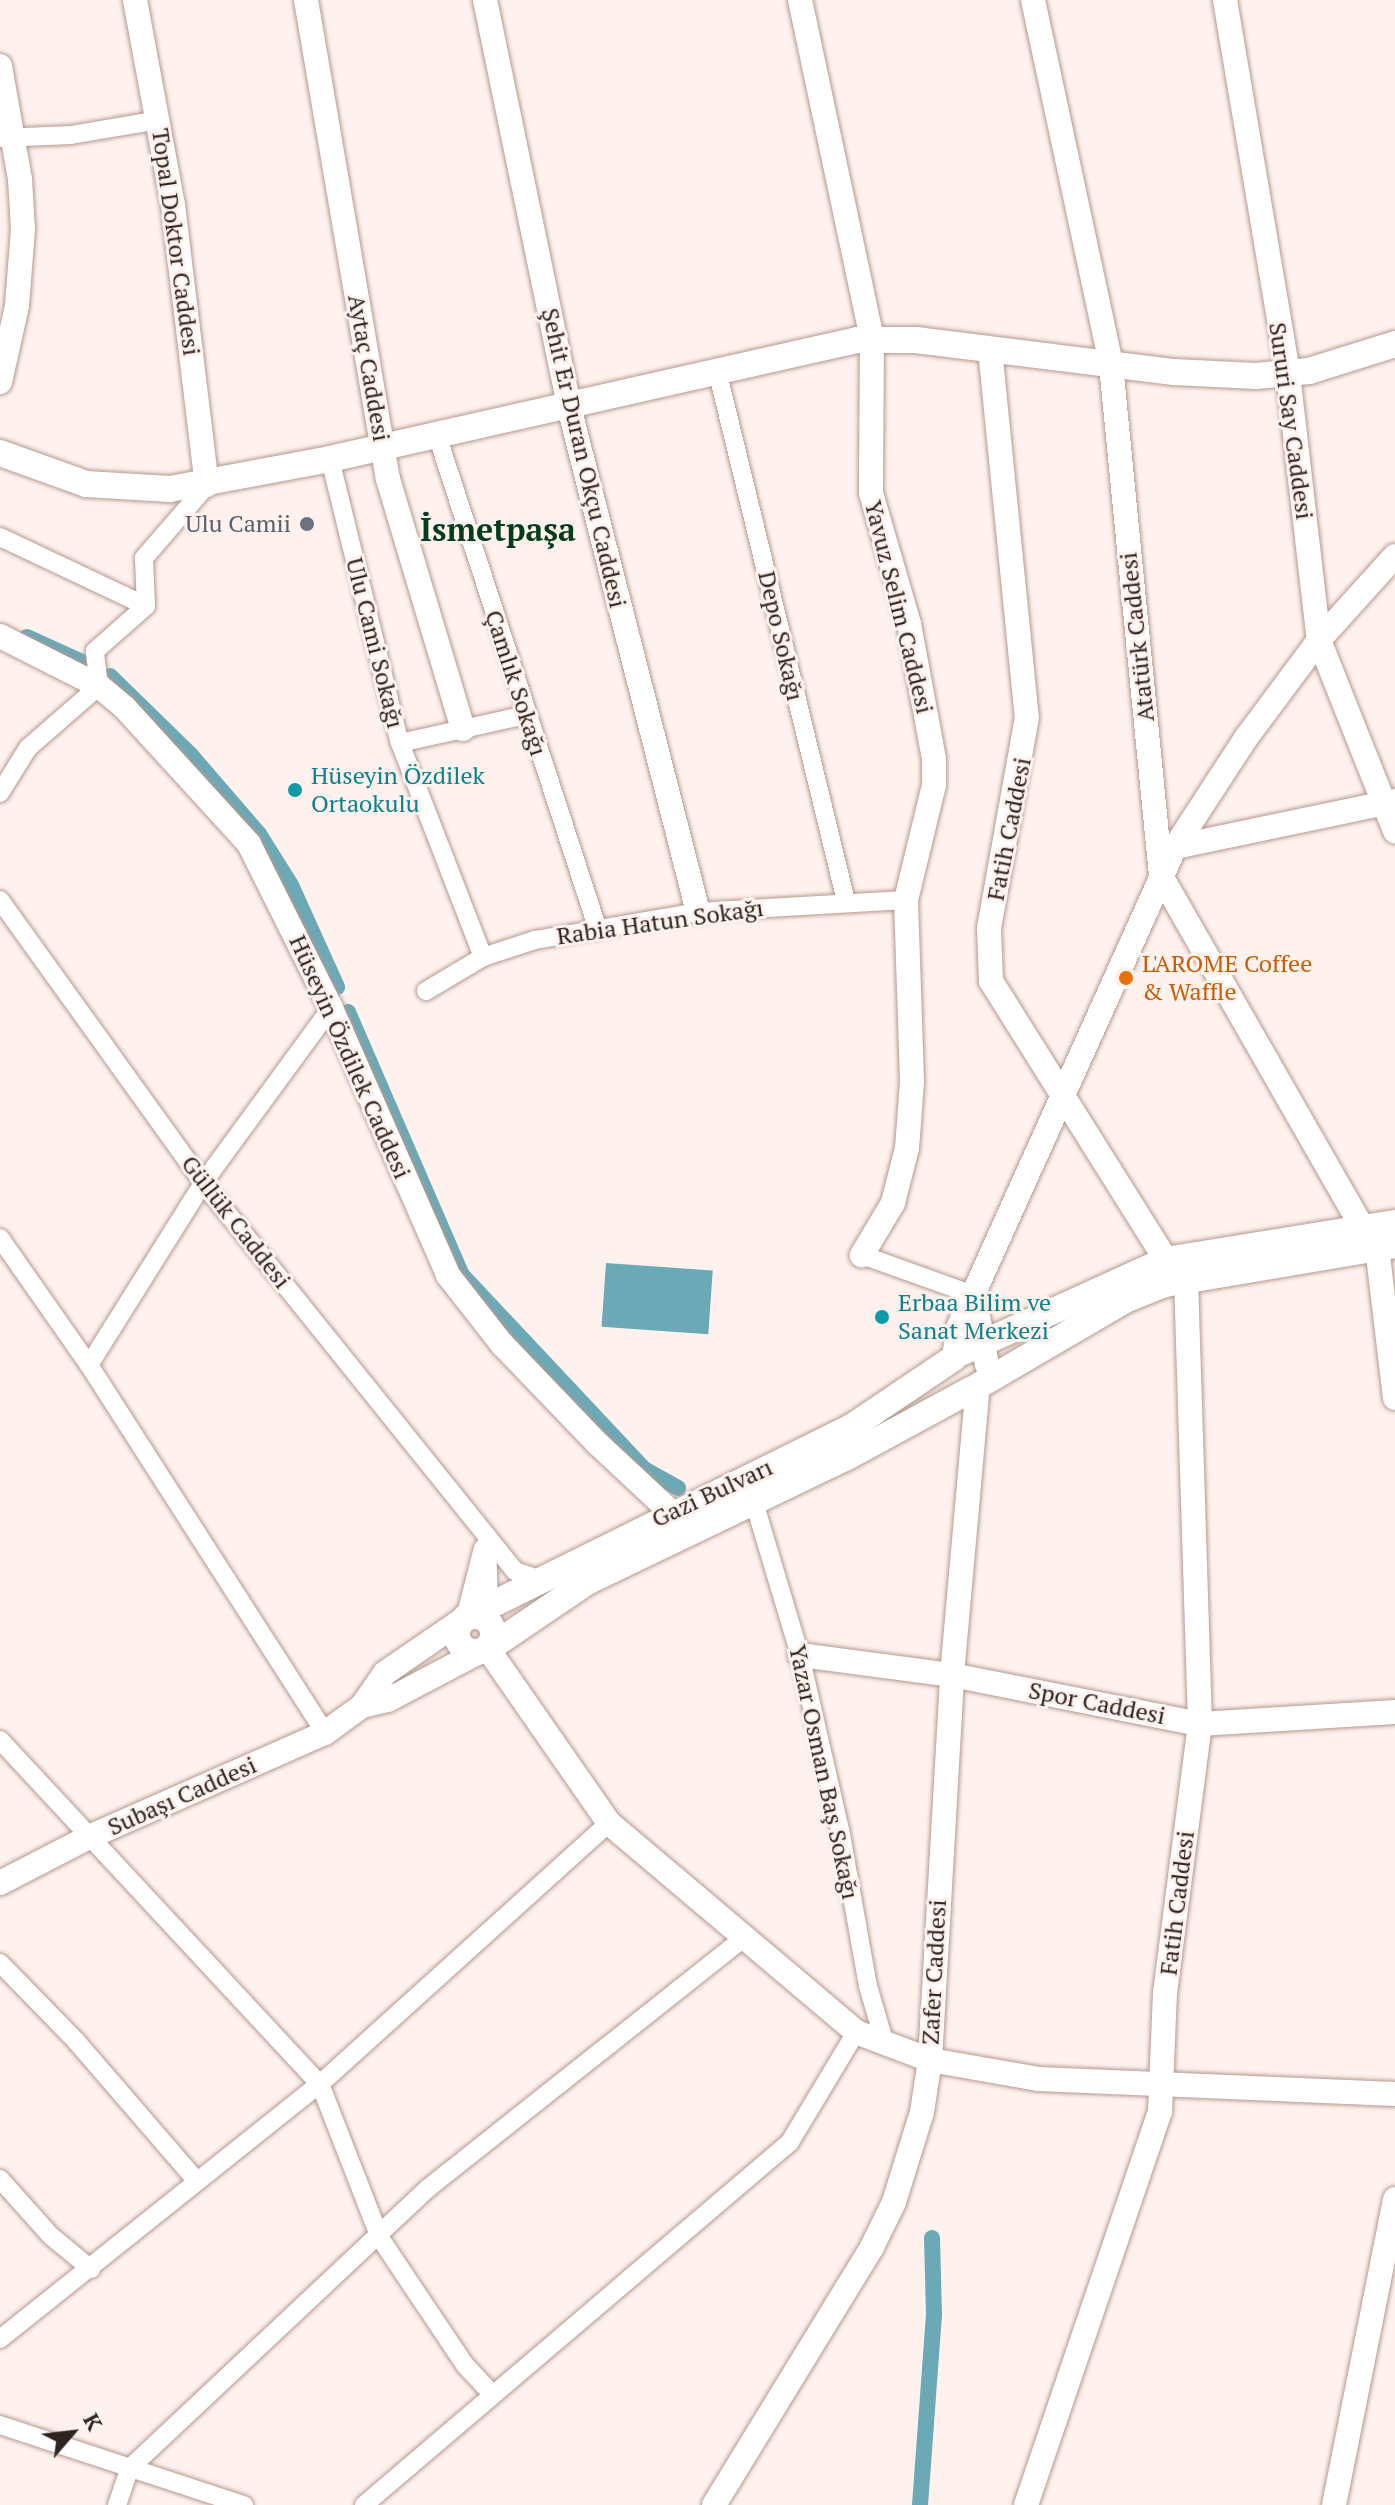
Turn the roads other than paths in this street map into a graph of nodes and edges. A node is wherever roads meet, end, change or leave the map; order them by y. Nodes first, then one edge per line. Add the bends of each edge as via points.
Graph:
1 (135, 0) edge
2 (306, 0) edge
3 (485, 0) edge
4 (800, 0) edge
5 (1033, 0) edge
6 (1225, 0) edge
7 (0, 66) edge
8 (160, 120) junction
9 (7, 138) edge
10 (872, 338) junction
11 (1395, 344) edge
12 (990, 349) junction
13 (1111, 365) junction
14 (717, 370) junction
15 (1288, 374) junction
16 (0, 382) edge
17 (569, 407) junction
18 (437, 435) junction
19 (382, 447) junction
20 (0, 453) edge
21 (330, 459) junction
22 (207, 485) junction
23 (0, 537) edge
24 (1395, 556) edge
25 (146, 606) junction
26 (0, 636) edge
27 (1319, 640) junction
28 (99, 686) junction
29 (526, 715) junction
30 (463, 729) junction
31 (400, 743) junction
32 (0, 793) edge
33 (1389, 803) edge
34 (1395, 831) edge
35 (1175, 847) junction
36 (1161, 876) junction
37 (0, 900) edge
38 (906, 900) junction
39 (846, 901) junction
40 (698, 912) junction
41 (598, 930) junction
42 (483, 957) junction
43 (426, 991) dead end
44 (331, 1008) junction
45 (1063, 1092) junction
46 (203, 1183) junction
47 (1395, 1223) edge
48 (0, 1238) edge
49 (1378, 1240) edge
50 (862, 1255) joint
51 (1166, 1260) junction
52 (1186, 1279) junction
53 (974, 1295) junction
54 (1019, 1329) junction
55 (89, 1365) junction
56 (973, 1366) junction
57 (1395, 1398) edge
58 (754, 1502) junction
59 (671, 1512) junction
60 (487, 1533) junction
61 (538, 1579) junction
62 (481, 1614) junction
63 (482, 1651) junction
64 (800, 1655) junction
65 (952, 1675) junction
66 (362, 1706) junction
67 (1395, 1712) edge
68 (1200, 1724) junction
69 (325, 1733) junction
70 (0, 1740) edge
71 (609, 1823) junction
72 (89, 1837) junction
73 (0, 1883) edge
74 (742, 1939) junction
75 (0, 1963) edge
76 (856, 2032) junction
77 (885, 2044) junction
78 (930, 2060) junction
79 (320, 2084) junction
80 (1162, 2086) junction
81 (1395, 2094) edge
82 (0, 2179) edge
83 (196, 2180) junction
84 (1395, 2199) edge
85 (380, 2238) junction
86 (91, 2269) junction
87 (5, 2330) edge
88 (492, 2394) junction
89 (0, 2425) edge
90 (130, 2468) junction
91 (117, 2505) edge
92 (244, 2505) edge
93 (364, 2505) edge
94 (714, 2505) edge
95 (1026, 2505) edge
96 (1334, 2505) edge

1 - 8 street, Topal Doktor Caddesi
2 - 19 street, Aytaç Caddesi
3 - 17 street, Şehit Er Duran Okçu Caddesi
4 - 10 street, Yavuz Selim Caddesi
5 - 13 street, Atatürk Caddesi
6 - 15 street, Sururi Say Caddesi
7 - 9 street
8 - 9 street
8 - 22 street, Topal Doktor Caddesi
9 - 16 street via 23,229 17,306
10 - 12 main road
10 - 14 main road
10 - 38 street, Yavuz Selim Caddesi via 871,493 909,624 934,759 934,785
11 - 15 main road
12 - 13 main road
12 - 45 street, Fatih Caddesi via 1027,717 989,929 988,966 1004,1011
13 - 15 main road
13 - 36 street, Atatürk Caddesi
14 - 17 main road
14 - 39 street, Depo Sokağı
15 - 27 street, Sururi Say Caddesi
17 - 18 main road
17 - 40 street, Şehit Er Duran Okçu Caddesi
18 - 19 main road
18 - 29 street, Çamlık Sokağı
19 - 21 main road
19 - 30 street, Aytaç Caddesi
20 - 22 main road via 54,475 111,489
21 - 22 main road
21 - 31 street, Ulu Cami Sokağı
22 - 25 street via 144,558
23 - 25 street
24 - 27 street, Zafer Caddesi
25 - 28 street via 95,651
26 - 28 street, Hüseyin Özdilek Caddesi
27 - 33 street, Sururi Say Caddesi
27 - 35 street, Zafer Caddesi
28 - 32 street via 28,748
28 - 44 street, Hüseyin Özdilek Caddesi via 196,780 249,844
29 - 30 street
29 - 41 street, Çamlık Sokağı
30 - 31 street
31 - 42 street, Ulu Cami Sokağı
33 - 34 street, Sururi Say Caddesi
33 - 35 street
35 - 36 street, Zafer Caddesi
36 - 45 street, Zafer Caddesi
36 - 49 street, Atatürk Caddesi
37 - 46 street, Güllük Caddesi
38 - 39 street, Rabia Hatun Sokağı
38 - 50 street, Yavuz Selim Caddesi via 911,1119 893,1203
39 - 40 street, Rabia Hatun Sokağı
40 - 41 street, Rabia Hatun Sokağı
41 - 42 street, Rabia Hatun Sokağı via 535,940
42 - 43 street, Rabia Hatun Sokağı
44 - 46 street
44 - 59 street, Hüseyin Özdilek Caddesi via 448,1275 502,1344
45 - 51 street, Fatih Caddesi
45 - 53 street, Zafer Caddesi
46 - 55 street
46 - 60 street, Güllük Caddesi
47 - 49 main road, Gazi Bulvarı
48 - 55 street
49 - 51 main road, Gazi Bulvarı
49 - 52 main road, Gazi Bulvarı
49 - 57 street, Atatürk Caddesi
50 - 53 street
51 - 54 main road, Gazi Bulvarı
52 - 56 main road, Gazi Bulvarı
52 - 68 street, Fatih Caddesi
53 - 54 street via 999,1319
53 - 56 street, Zafer Caddesi via 958,1328
54 - 56 main road, Gazi Bulvarı
55 - 69 street
56 - 58 main road, Gazi Bulvarı
56 - 59 main road, Gazi Bulvarı
56 - 65 street, Zafer Caddesi
58 - 63 main road, Gazi Bulvarı via 587,1582
58 - 64 street, Yazar Osman Baş Sokağı
59 - 61 main road, Gazi Bulvarı
60 - 61 street, Güllük Caddesi via 515,1571
60 - 62 street
60 - 62 street
61 - 62 main road, Gazi Bulvarı
62 - 63 main road via 494,1638
62 - 66 street, Subaşı Caddesi via 385,1673
63 - 66 street, Subaşı Caddesi via 388,1700
63 - 71 street
64 - 65 street, Spor Caddesi
64 - 77 street, Yazar Osman Baş Sokağı via 840,1829 868,1986
65 - 68 street, Spor Caddesi
65 - 78 street, Zafer Caddesi
66 - 69 street, Subaşı Caddesi
67 - 68 street, Spor Caddesi
68 - 80 street, Fatih Caddesi via 1165,1993
69 - 72 street, Subaşı Caddesi
70 - 72 street
71 - 74 street
71 - 79 street
72 - 73 street, Subaşı Caddesi
72 - 79 street
74 - 76 street
74 - 85 street via 427,2189
75 - 83 street via 76,2041
76 - 77 street
76 - 88 street via 790,2142
77 - 78 street
78 - 80 street via 1039,2079
78 - 94 street, Zafer Caddesi via 913,2148 885,2224
79 - 83 street
79 - 85 street
80 - 81 street
80 - 95 street, Fatih Caddesi via 1155,2134
82 - 86 street via 51,2236
83 - 86 street
84 - 96 street
85 - 88 street via 465,2365
85 - 90 street
86 - 87 street
88 - 93 street
89 - 90 street
90 - 91 street
90 - 92 street

